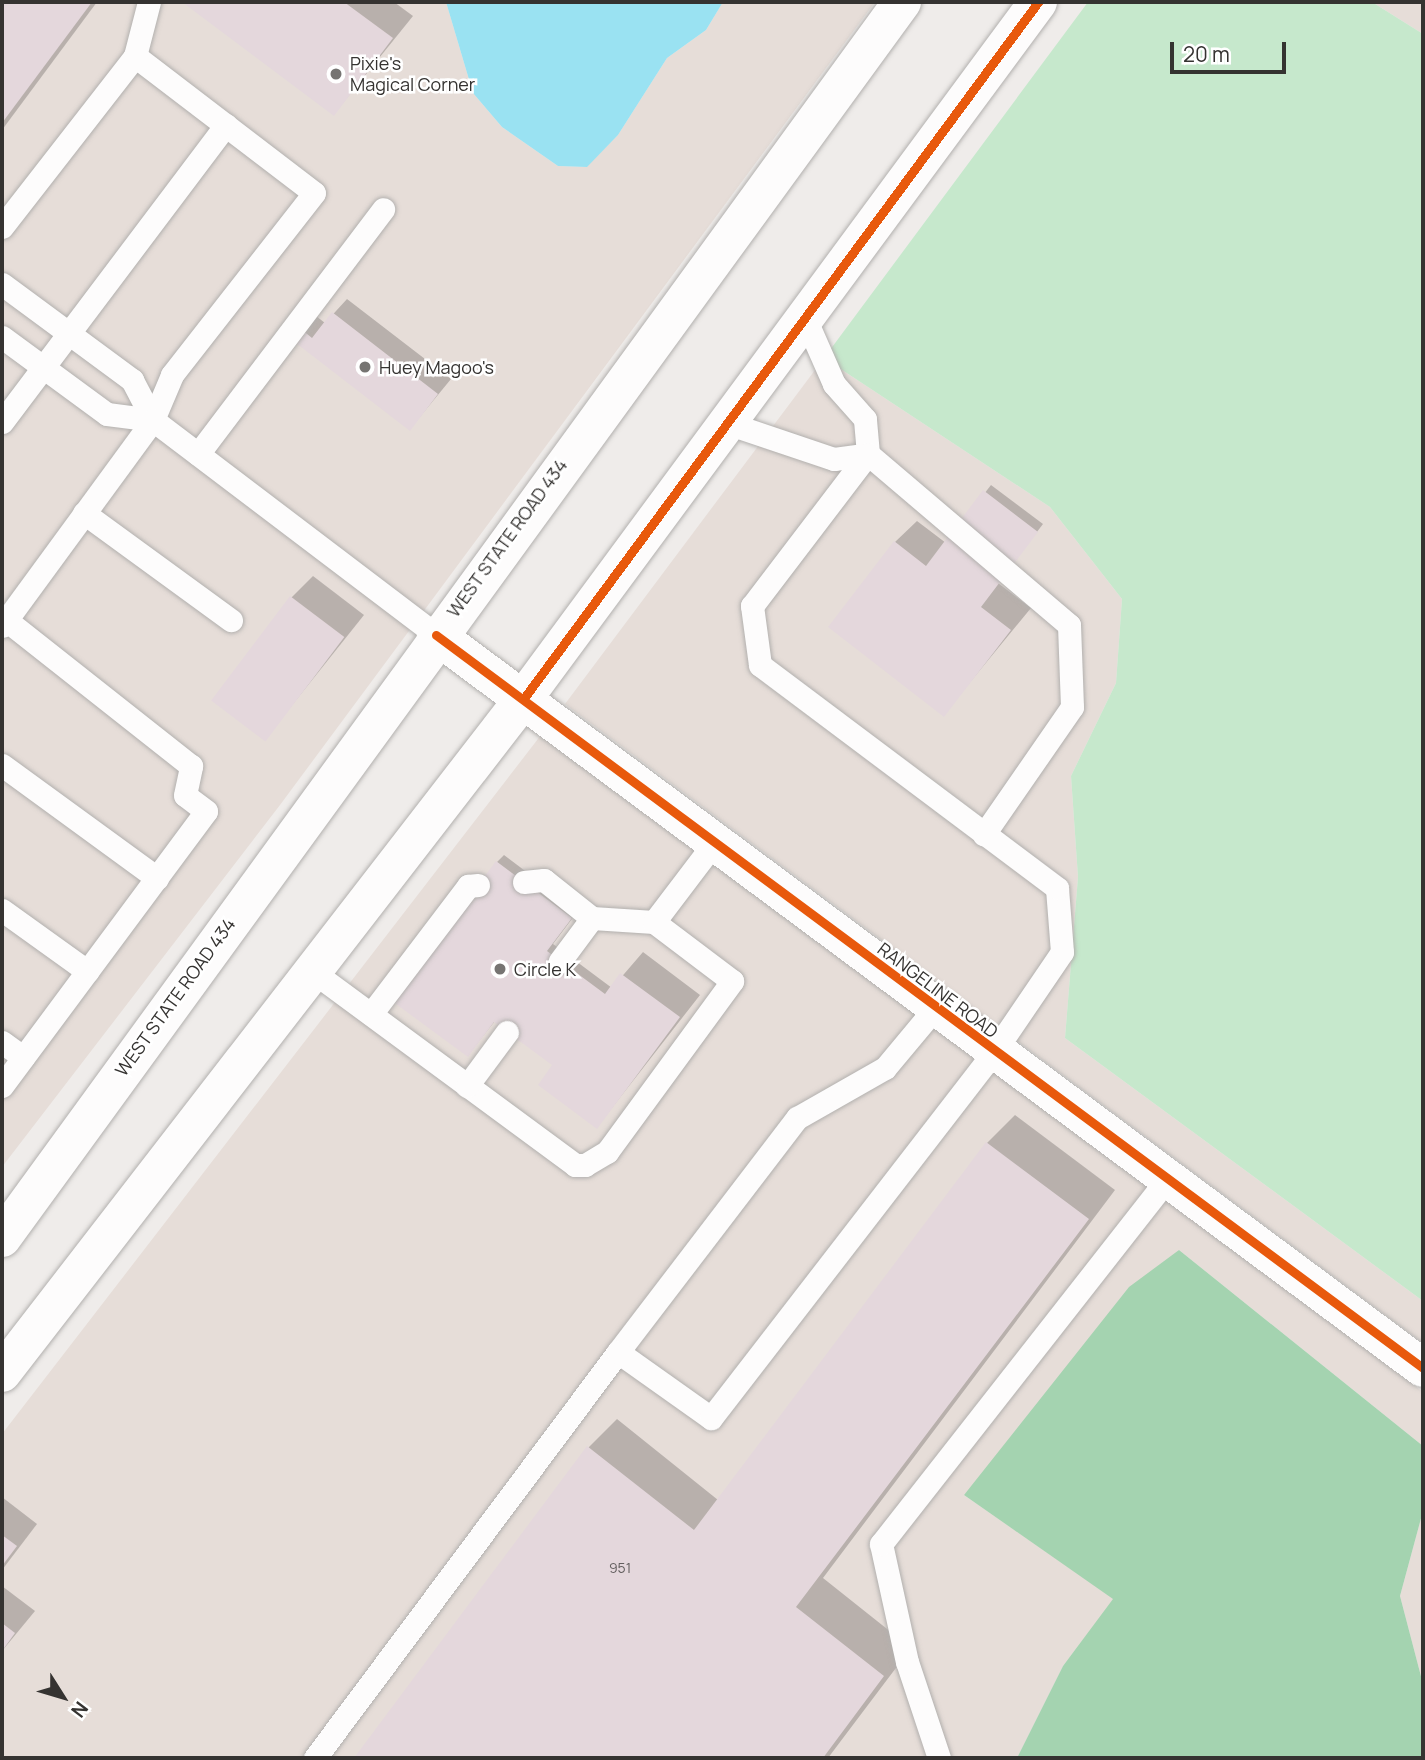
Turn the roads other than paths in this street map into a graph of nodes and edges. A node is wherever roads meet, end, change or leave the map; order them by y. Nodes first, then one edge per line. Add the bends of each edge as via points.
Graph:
1 (149, 2) edge
2 (902, 2) edge
3 (1038, 2) edge
4 (135, 56) junction
5 (226, 125) junction
6 (383, 209) dead end
7 (2, 227) edge
8 (2, 284) edge
9 (805, 318) junction
10 (67, 332) junction
11 (2, 337) edge
12 (43, 366) junction
13 (153, 420) junction
14 (2, 422) edge
15 (727, 423) junction
16 (198, 454) junction
17 (867, 454) junction
18 (84, 513) junction
19 (231, 620) dead end
20 (4, 623) edge
21 (436, 635) junction
22 (524, 698) junction
23 (2, 765) edge
24 (984, 834) junction
25 (714, 842) junction
26 (157, 878) junction
27 (524, 882) dead end
28 (468, 895) dead end
29 (2, 910) edge
30 (592, 918) junction
31 (654, 922) junction
32 (560, 961) dead end
33 (87, 971) junction
34 (312, 971) junction
35 (935, 1007) junction
36 (371, 1014) junction
37 (508, 1032) dead end
38 (2, 1042) edge
39 (995, 1052) junction
40 (23, 1058) junction
41 (2, 1086) edge
42 (467, 1086) junction
43 (1166, 1180) junction
44 (8, 1218) edge
45 (618, 1352) junction
46 (1423, 1368) edge
47 (2, 1373) edge
48 (315, 1758) edge
49 (939, 1758) edge

1 - 4 lane
2 - 21 main road, WEST STATE ROAD 434
3 - 9 main road
4 - 5 lane
4 - 7 lane
5 - 10 lane
5 - 13 lane via 314,193 172,375
6 - 16 lane
8 - 10 lane
9 - 15 main road
9 - 17 lane via 834,384 865,419
10 - 12 lane
10 - 13 lane via 132,380
11 - 12 lane
12 - 13 lane via 107,414
12 - 14 lane
13 - 16 lane
13 - 18 lane
15 - 17 lane via 835,459
15 - 22 main road
16 - 21 lane
17 - 24 lane via 1069,625 1072,707
17 - 24 lane via 752,606 760,665
18 - 19 lane
18 - 20 lane
20 - 26 lane via 191,766 185,795 206,811
21 - 22 main road, RANGELINE ROAD
21 - 44 main road, WEST STATE ROAD 434
22 - 25 main road, RANGELINE ROAD
22 - 34 main road
23 - 26 lane
24 - 39 lane via 1057,888 1062,952
25 - 31 lane
25 - 35 main road, RANGELINE ROAD
26 - 33 lane
27 - 30 lane via 544,880
28 - 36 lane
29 - 33 lane
30 - 31 lane
30 - 32 lane
31 - 42 lane via 732,981 607,1152 575,1165
33 - 40 lane
34 - 36 lane
34 - 47 main road
35 - 39 main road, RANGELINE ROAD
35 - 45 lane via 885,1068 797,1118
36 - 42 lane
37 - 42 lane
38 - 40 lane
39 - 43 main road, RANGELINE ROAD
39 - 45 lane via 711,1418
40 - 41 lane
43 - 46 main road, RANGELINE ROAD
43 - 49 lane via 881,1544 907,1662
45 - 48 lane

